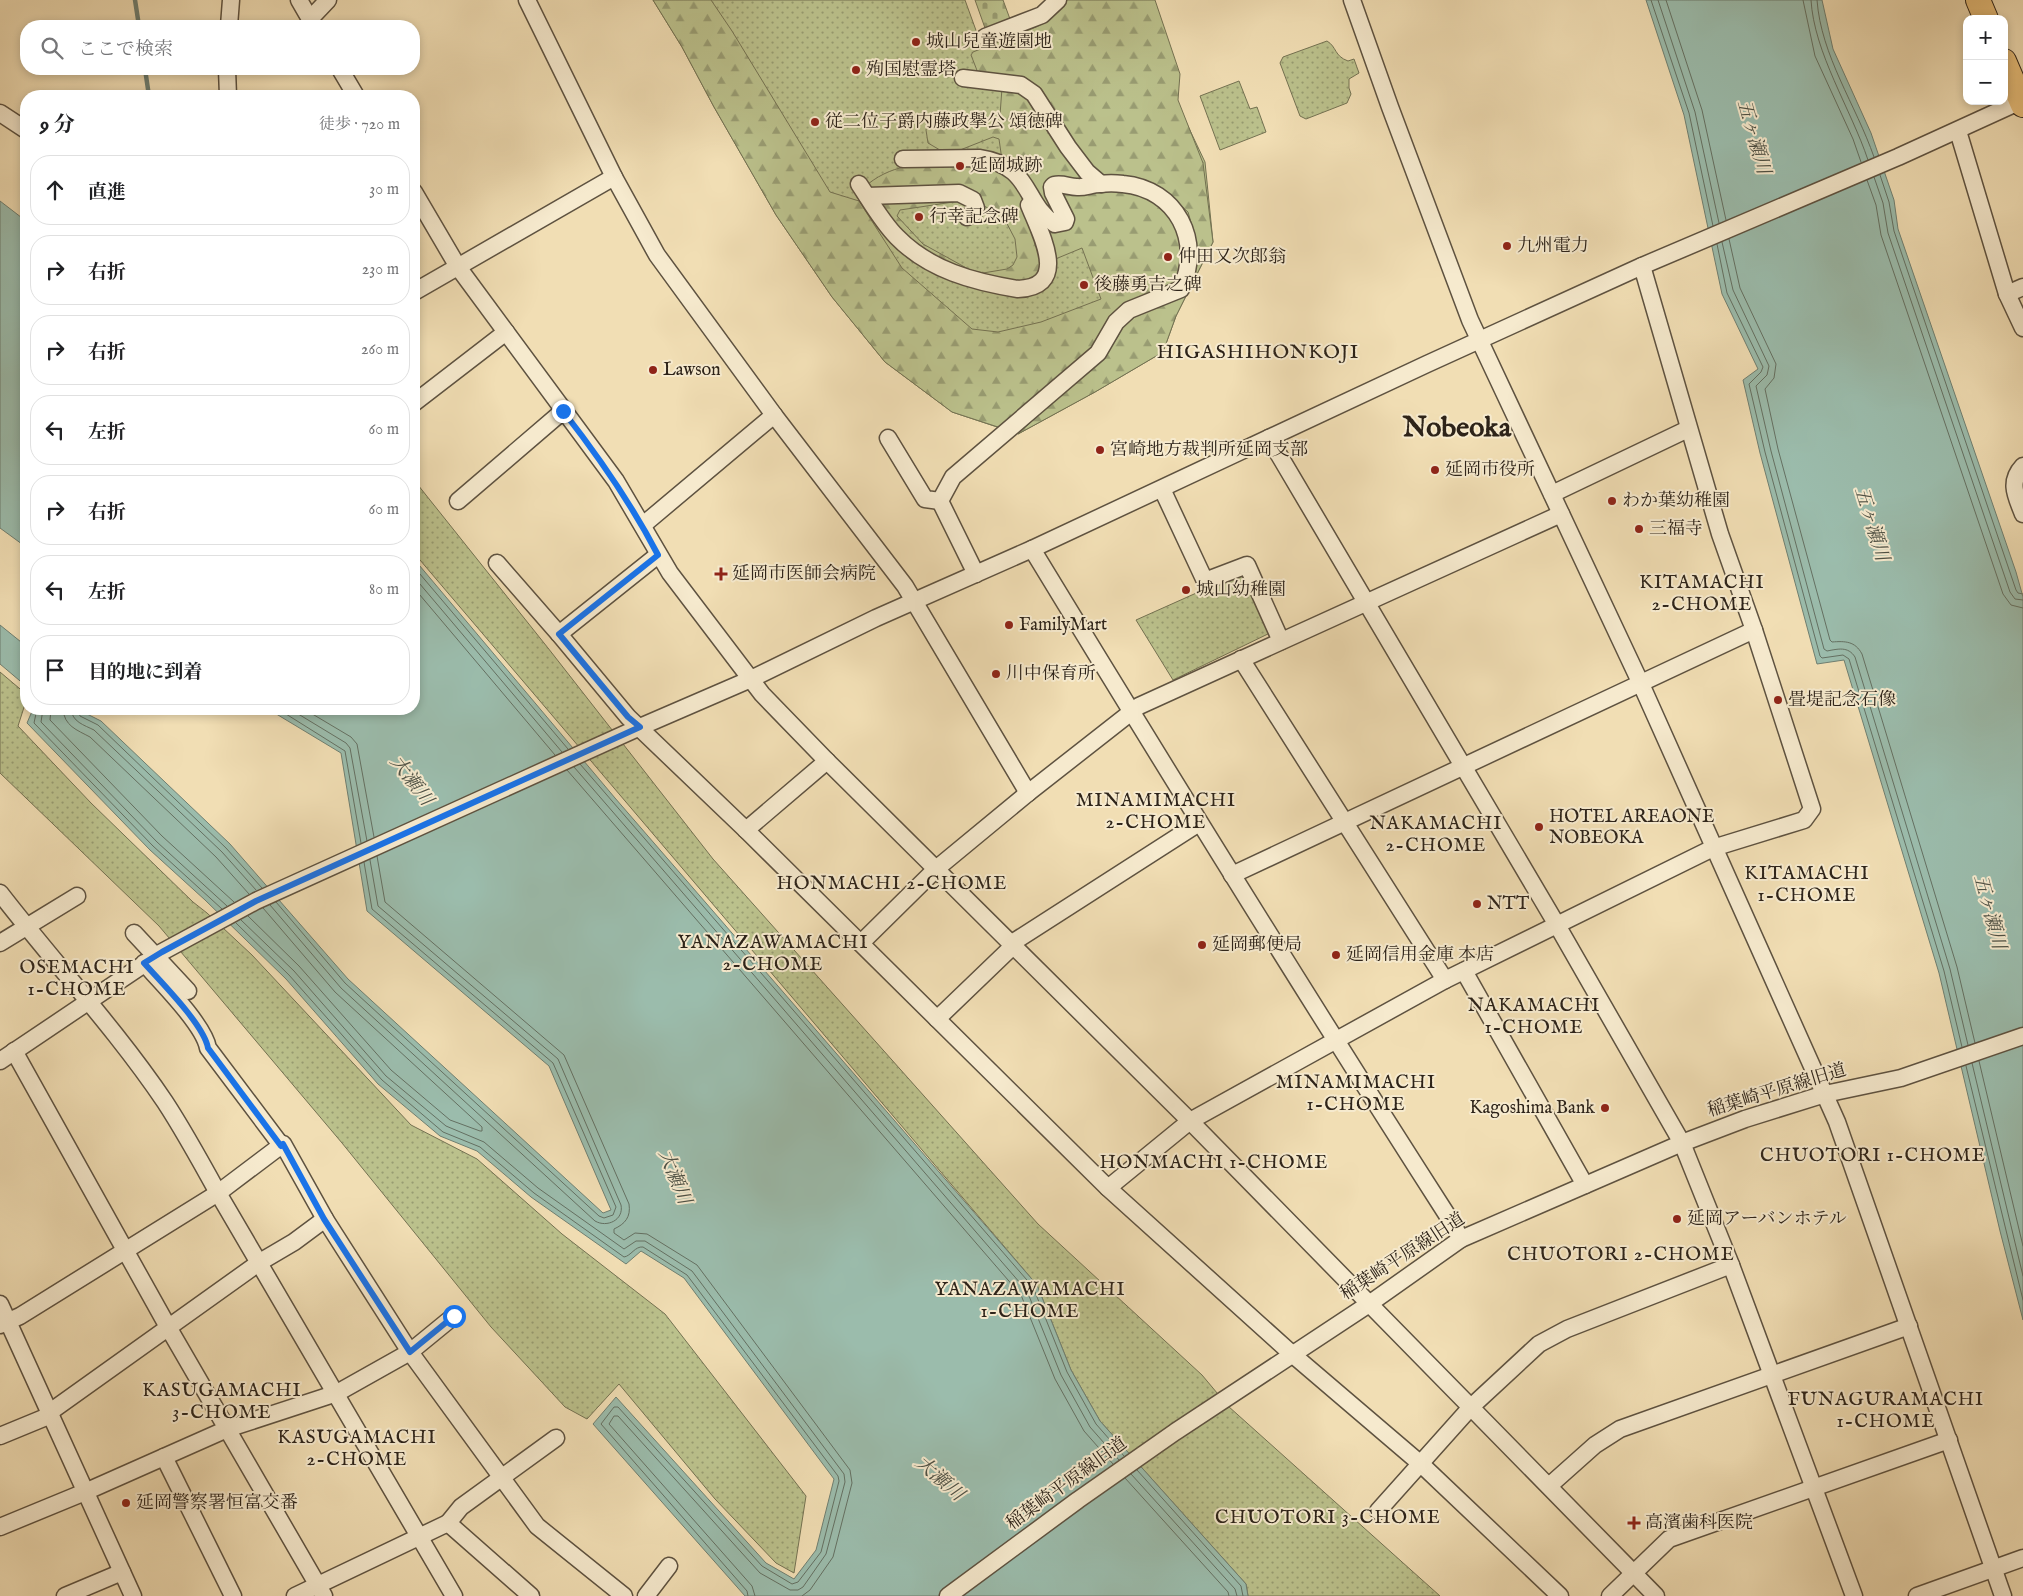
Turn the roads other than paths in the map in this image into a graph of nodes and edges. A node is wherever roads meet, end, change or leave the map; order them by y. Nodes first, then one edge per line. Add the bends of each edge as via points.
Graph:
1 (231, 0) edge
2 (299, 0) edge
3 (328, 0) edge
4 (528, 0) edge
5 (1058, 0) edge
6 (1352, 0) edge
7 (1978, 0) edge
8 (1040, 8) edge
9 (1984, 15) edge
10 (229, 20) edge
11 (310, 20) edge
12 (314, 20) edge
13 (986, 37) dead end
14 (2008, 70) edge
15 (227, 75) edge
16 (344, 75) edge
17 (963, 78) dead end
18 (228, 90) edge
19 (352, 90) edge
20 (2022, 102) edge
21 (0, 113) edge
22 (20, 126) edge
23 (1958, 131) junction
24 (903, 159) dead end
25 (1012, 170) junction
26 (614, 177) junction
27 (1101, 184) junction
28 (420, 202) edge
29 (967, 217) dead end
30 (1642, 266) junction
31 (458, 267) junction
32 (2023, 288) edge
33 (420, 289) edge
34 (2007, 294) junction
35 (2023, 328) edge
36 (506, 332) junction
37 (1480, 341) junction
38 (420, 398) edge
39 (563, 411) junction
40 (774, 414) junction
41 (1688, 429) junction
42 (888, 438) dead end
43 (1269, 438) junction
44 (2023, 466) edge
45 (1162, 489) junction
46 (1552, 494) junction
47 (458, 501) dead end
48 (940, 501) junction
49 (1561, 514) junction
50 (2023, 514) edge
51 (643, 525) junction
52 (1032, 549) junction
53 (658, 555) junction
54 (497, 563) dead end
55 (976, 574) junction
56 (914, 601) junction
57 (1366, 602) junction
58 (1754, 630) junction
59 (559, 634) junction
60 (1281, 641) junction
61 (1242, 659) junction
62 (752, 679) junction
63 (1641, 684) junction
64 (1132, 713) junction
65 (640, 727) junction
66 (827, 762) junction
67 (1462, 768) junction
68 (1028, 793) junction
69 (1199, 823) junction
70 (1345, 824) junction
71 (746, 830) junction
72 (1713, 848) junction
73 (936, 869) junction
74 (1232, 875) junction
75 (0, 892) edge
76 (77, 896) dead end
77 (1557, 925) junction
78 (26, 926) junction
79 (134, 933) dead end
80 (0, 943) edge
81 (860, 943) junction
82 (1013, 944) junction
83 (154, 957) junction
84 (1464, 971) junction
85 (1445, 980) junction
86 (188, 991) dead end
87 (87, 1002) junction
88 (937, 1019) junction
89 (2023, 1036) edge
90 (1335, 1042) junction
91 (7, 1056) edge
92 (1825, 1094) junction
93 (1190, 1121) junction
94 (1682, 1143) junction
95 (281, 1146) junction
96 (1585, 1185) junction
97 (1108, 1188) junction
98 (218, 1193) junction
99 (324, 1219) junction
100 (1461, 1240) junction
101 (126, 1251) junction
102 (260, 1262) junction
103 (1731, 1265) junction
104 (0, 1304) edge
105 (1369, 1304) junction
106 (454, 1316) dead end
107 (4, 1324) edge
108 (1909, 1326) junction
109 (168, 1328) junction
110 (410, 1352) junction
111 (1292, 1354) junction
112 (1772, 1374) junction
113 (337, 1393) junction
114 (1471, 1408) junction
115 (50, 1414) junction
116 (227, 1429) junction
117 (0, 1436) edge
118 (556, 1438) dead end
119 (1949, 1440) junction
120 (164, 1457) junction
121 (1422, 1464) junction
122 (501, 1478) junction
123 (1549, 1486) junction
124 (1815, 1487) junction
125 (85, 1492) junction
126 (1378, 1511) dead end
127 (448, 1523) junction
128 (0, 1527) edge
129 (421, 1537) junction
130 (2023, 1558) edge
131 (669, 1566) dead end
132 (1994, 1569) junction
133 (122, 1572) junction
134 (1633, 1572) junction
135 (321, 1591) edge
136 (65, 1596) edge
137 (133, 1596) edge
138 (233, 1596) edge
139 (296, 1596) edge
140 (454, 1596) edge
141 (531, 1596) edge
142 (624, 1596) edge
143 (646, 1596) edge
144 (948, 1596) edge
145 (1560, 1596) edge
146 (1610, 1596) edge
147 (1656, 1596) edge
148 (1854, 1596) edge
149 (1917, 1596) edge
150 (2003, 1596) edge

1 - 10 street
2 - 11 street
3 - 12 street
4 - 26 street
5 - 8 street
6 - 37 street via 1457,289
7 - 9 highway
8 - 13 street
14 - 20 highway
15 - 18 street
16 - 19 street
17 - 27 street via 1021,85 1034,94 1068,147
20 - 23 street
21 - 22 street
23 - 30 street
23 - 34 street
24 - 25 street via 979,158
25 - 27 street via 1046,218 1055,224 1066,219 1052,193 1054,185
25 - 29 street via 1048,253 1048,272 1043,281 1026,289 980,281 933,265 896,237 863,190 959,193 973,200 976,208
26 - 31 street
26 - 40 street via 657,255
27 - 48 street via 1125,184 1149,192 1179,215 1189,241 1188,274 1181,289 1129,310 1116,322 1098,353 954,477
28 - 31 street
30 - 37 street
30 - 41 street
31 - 33 street
31 - 36 street
32 - 34 street
34 - 35 street
36 - 38 street
36 - 39 street
37 - 43 street
37 - 46 street
39 - 47 street
39 - 51 street via 611,475
40 - 51 street
40 - 56 street via 900,578
41 - 46 street
41 - 58 street
42 - 48 street via 925,498
43 - 45 street
43 - 57 street
44 - 50 street via 2016,474 2014,489
45 - 52 street
45 - 60 street via 1205,581 1247,565
46 - 49 street
48 - 55 street
49 - 57 street
49 - 63 street
51 - 53 street
52 - 55 street
52 - 64 street
53 - 59 street
53 - 62 street
54 - 59 street
55 - 56 street
56 - 62 street
56 - 68 street
57 - 60 street
57 - 67 street
58 - 63 street
58 - 72 street via 1812,809 1804,820
59 - 65 street via 622,711
60 - 61 street
61 - 64 street via 1140,706
61 - 70 street
62 - 65 street
62 - 66 street via 762,694
63 - 67 street
63 - 72 street
64 - 68 street
64 - 69 street
65 - 71 street
65 - 83 street via 256,901
66 - 71 street
66 - 73 street
67 - 70 street
67 - 77 street
68 - 73 street
69 - 74 street
69 - 82 street
70 - 74 street
70 - 85 street
71 - 81 street
72 - 77 street
72 - 92 street
73 - 81 street
73 - 82 street
74 - 90 street
75 - 78 street
76 - 78 street
77 - 84 street
77 - 94 street
78 - 80 street
78 - 87 street
79 - 83 street
81 - 88 street
82 - 88 street
82 - 93 street
83 - 86 street
83 - 87 street
83 - 95 street via 181,1006 207,1039 208,1048
84 - 85 street
84 - 96 street
85 - 90 street
87 - 91 street
87 - 98 street via 164,1101
88 - 97 street
89 - 92 street, 稲葉崎平原線旧道 via 1901,1078
90 - 93 street
90 - 100 street
91 - 101 street
92 - 94 street, 稲葉崎平原線旧道
92 - 108 street
93 - 97 street
93 - 105 street
94 - 96 street, 稲葉崎平原線旧道
94 - 103 street
95 - 98 street
95 - 99 street via 283,1144
96 - 100 street, 稲葉崎平原線旧道
97 - 111 street
98 - 101 street
98 - 102 street
99 - 102 street
99 - 110 street
100 - 105 street, 稲葉崎平原線旧道
101 - 107 street
101 - 109 street
102 - 109 street
102 - 113 street
103 - 112 street
103 - 114 street via 1566,1328 1539,1344
104 - 107 street
105 - 111 street, 稲葉崎平原線旧道
105 - 114 street
106 - 110 street
107 - 115 street
108 - 112 street
108 - 119 street
109 - 115 street
109 - 116 street
110 - 113 street
110 - 122 street
111 - 121 street
111 - 144 street, 稲葉崎平原線旧道 via 1078,1500
112 - 123 street via 1620,1429 1595,1445
112 - 124 street
113 - 116 street
113 - 129 street
114 - 121 street
114 - 123 street
115 - 117 street
115 - 125 street
116 - 120 street
116 - 135 street
118 - 122 street
119 - 124 street
119 - 132 street
120 - 125 street
120 - 138 street
121 - 126 street
121 - 145 street
122 - 127 street via 461,1507
122 - 142 street via 537,1526
123 - 134 street
124 - 134 street via 1669,1539
124 - 148 street
125 - 128 street
125 - 133 street
127 - 129 street
127 - 141 street
129 - 135 street
129 - 140 street
130 - 132 street
131 - 143 street
132 - 149 street
132 - 150 street
133 - 136 street
133 - 137 street
134 - 146 street
134 - 147 street
135 - 139 street

